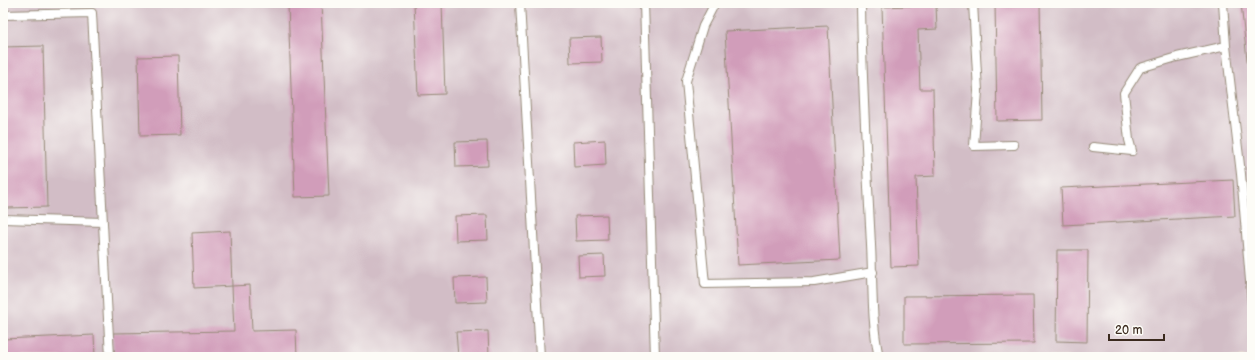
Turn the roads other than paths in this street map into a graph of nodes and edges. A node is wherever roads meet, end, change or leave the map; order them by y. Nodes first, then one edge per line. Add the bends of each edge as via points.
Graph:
1 (520, 3) edge
2 (644, 3) edge
3 (715, 3) edge
4 (861, 3) edge
5 (973, 3) edge
6 (1223, 3) edge
7 (3, 15) edge
8 (1226, 46) junction
9 (1014, 145) dead end
10 (1093, 147) dead end
11 (3, 219) edge
12 (103, 222) junction
13 (873, 272) junction
14 (1252, 304) edge
15 (110, 357) edge
16 (540, 357) edge
17 (655, 357) edge
18 (879, 357) edge

1 - 16 lane
2 - 17 lane
3 - 13 lane via 703,26 686,81 705,284 814,282
4 - 13 lane via 862,71
5 - 9 lane via 978,91 974,146
6 - 8 lane
7 - 12 lane via 92,13
8 - 10 lane via 1140,68 1124,93 1132,151
8 - 14 lane via 1241,174
11 - 12 lane
12 - 15 lane
13 - 18 lane via 875,339

